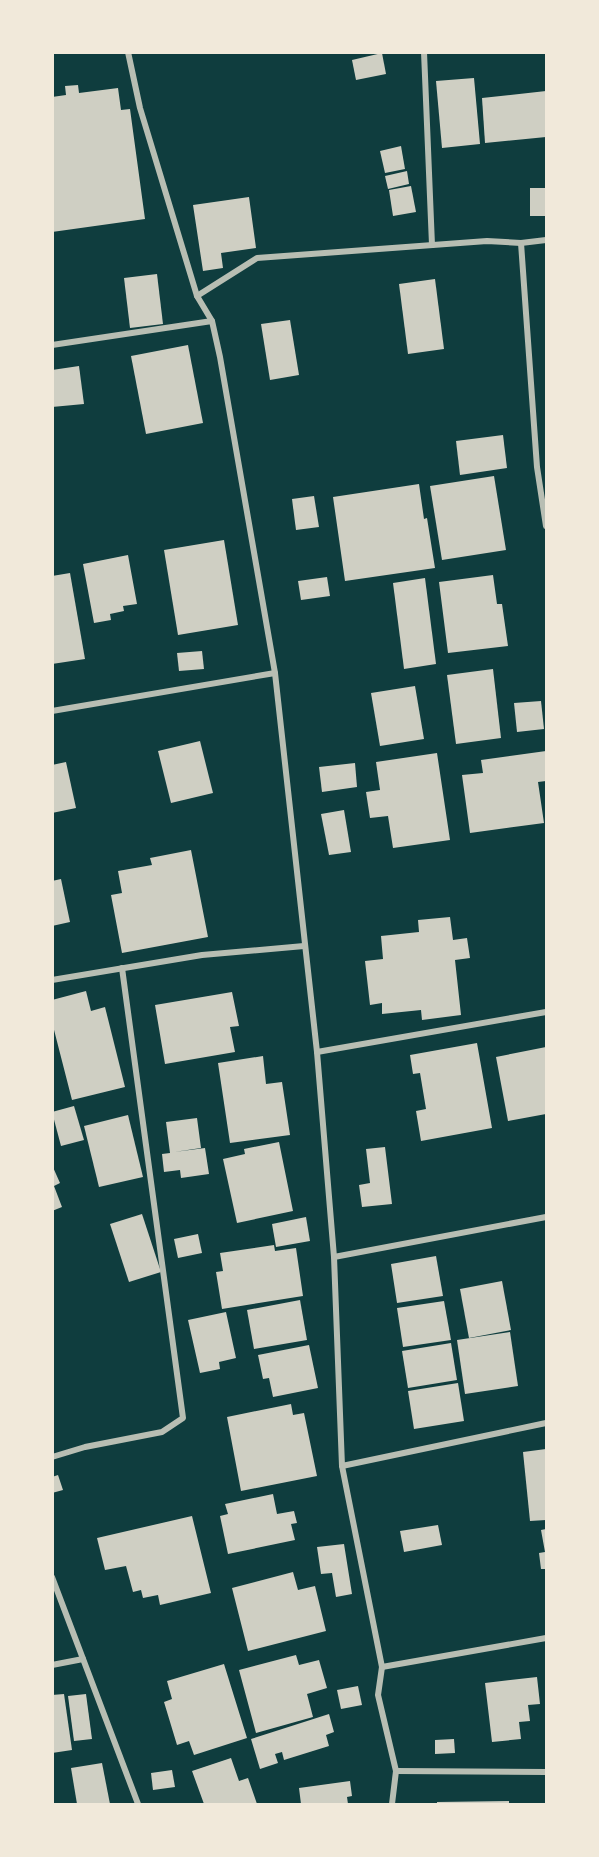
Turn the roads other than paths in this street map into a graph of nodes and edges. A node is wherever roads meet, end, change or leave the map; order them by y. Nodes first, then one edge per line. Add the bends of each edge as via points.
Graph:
1 (128, 52) edge
2 (424, 52) edge
3 (546, 240) edge
4 (521, 243) junction
5 (432, 245) junction
6 (197, 296) junction
7 (212, 321) junction
8 (52, 345) edge
9 (546, 526) edge
10 (275, 673) junction
11 (52, 711) edge
12 (304, 946) junction
13 (122, 968) junction
14 (52, 980) edge
15 (546, 1012) edge
16 (317, 1052) junction
17 (546, 1217) edge
18 (334, 1257) junction
19 (546, 1423) edge
20 (52, 1457) edge
21 (342, 1466) junction
22 (52, 1577) edge
23 (546, 1638) edge
24 (83, 1659) junction
25 (52, 1665) edge
26 (382, 1667) junction
27 (396, 1771) junction
28 (546, 1772) edge
29 (138, 1804) edge
30 (392, 1804) edge

1 - 6 street via 140,108
2 - 5 street
3 - 4 street
4 - 5 street
4 - 9 street via 537,467
5 - 6 street via 257,258
6 - 7 street
7 - 8 street
7 - 10 street
10 - 11 street
10 - 12 street
12 - 13 street via 202,955
12 - 16 street
13 - 14 street
13 - 20 street via 183,1418 162,1432
15 - 16 street
16 - 18 street
17 - 18 street
18 - 21 street
19 - 21 street
21 - 26 street
22 - 24 street
23 - 26 street
24 - 25 street
24 - 29 street
26 - 27 street via 378,1695
27 - 28 street
27 - 30 street

